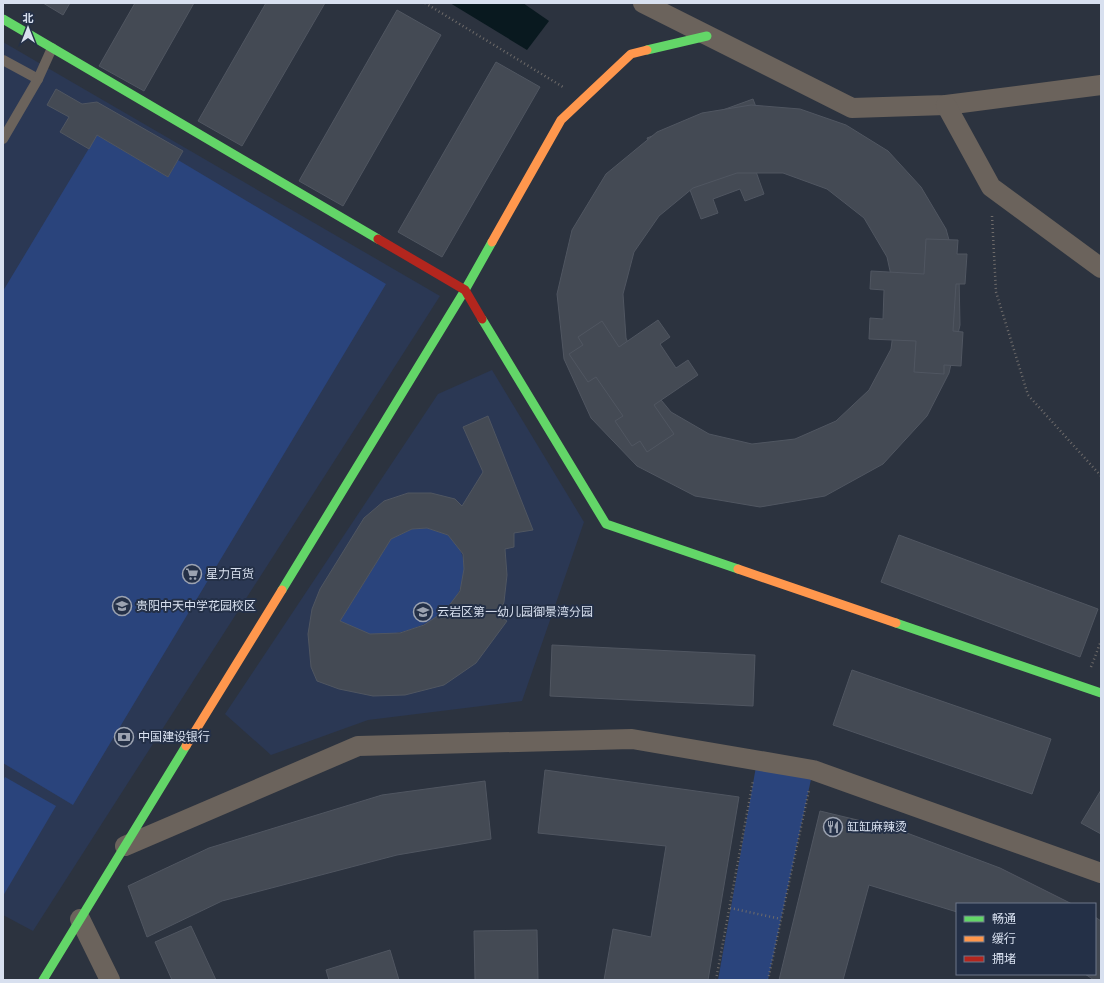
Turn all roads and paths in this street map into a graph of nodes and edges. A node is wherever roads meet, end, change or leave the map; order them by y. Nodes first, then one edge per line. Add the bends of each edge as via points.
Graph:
1 (425, 3) edge
2 (643, 3) edge
3 (3, 19) edge
4 (707, 36) junction
5 (52, 48) junction
6 (3, 60) edge
7 (38, 79) junction
8 (1101, 85) edge
9 (583, 99) junction
10 (946, 105) junction
11 (3, 139) edge
12 (991, 187) junction
13 (1101, 268) edge
14 (465, 290) junction
15 (1101, 476) edge
16 (1101, 693) edge
17 (757, 761) junction
18 (813, 770) junction
19 (125, 846) junction
20 (1101, 873) edge
21 (730, 908) junction
22 (80, 919) junction
23 (781, 919) junction
24 (44, 980) edge
25 (110, 980) edge
26 (716, 980) edge
27 (768, 980) edge

1 - 9 path
2 - 4 street
3 - 5 street
4 - 9 street via 631,54
4 - 10 street via 852,108
5 - 7 lane
5 - 14 street
6 - 7 lane
7 - 11 lane
8 - 10 street
9 - 14 street via 561,120
10 - 12 street
12 - 13 street
12 - 15 path via 996,292 1028,395
14 - 16 street via 606,524
14 - 19 street
17 - 18 street
17 - 19 street via 632,739 358,746
17 - 21 path
18 - 20 street
18 - 23 path
19 - 22 street
21 - 23 path
21 - 26 path
22 - 24 street
22 - 25 street
23 - 27 path

